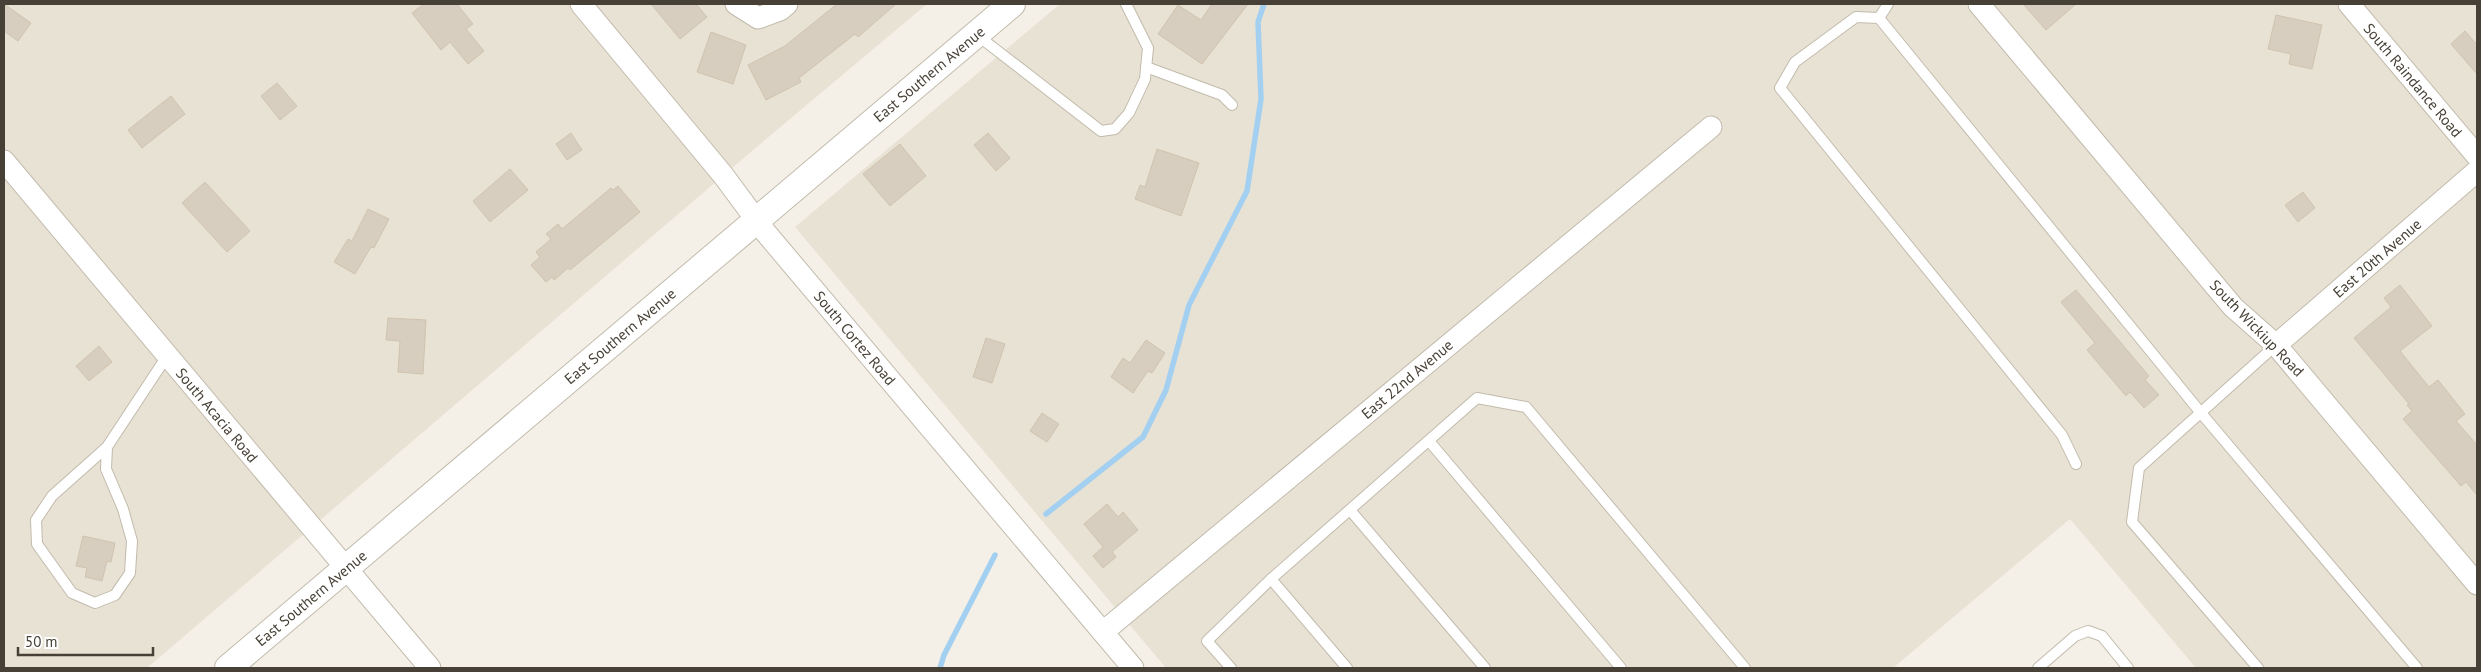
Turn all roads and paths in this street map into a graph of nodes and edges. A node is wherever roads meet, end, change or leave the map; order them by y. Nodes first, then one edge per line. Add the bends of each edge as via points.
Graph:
1 (581, 4) edge
2 (736, 4) edge
3 (788, 4) edge
4 (1012, 4) edge
5 (1126, 4) edge
6 (1888, 4) edge
7 (1978, 4) edge
8 (2349, 4) edge
9 (1879, 18) junction
10 (976, 35) junction
11 (1146, 67) junction
12 (1232, 105) dead end
13 (1711, 127) dead end
14 (2477, 156) edge
15 (4, 161) edge
16 (2477, 171) edge
17 (758, 219) junction
18 (2276, 345) junction
19 (167, 356) junction
20 (2201, 413) junction
21 (1429, 440) junction
22 (107, 447) junction
23 (2076, 464) dead end
24 (1350, 510) junction
25 (346, 568) junction
26 (1271, 579) junction
27 (2477, 584) edge
28 (1103, 632) junction
29 (228, 668) edge
30 (430, 668) edge
31 (1133, 668) edge
32 (1231, 668) edge
33 (1347, 668) edge
34 (1485, 668) edge
35 (1621, 668) edge
36 (1745, 668) edge
37 (2038, 668) edge
38 (2128, 668) edge
39 (2258, 668) edge
40 (2417, 668) edge

1 - 17 street, South Cortez Road
2 - 3 street via 758,18
4 - 10 street, East Southern Avenue
5 - 11 lane via 1148,48
6 - 9 lane
7 - 18 street, South Wickiup Road via 2233,307
8 - 14 street, South Raindance Road
9 - 20 lane
9 - 23 lane via 1856,17 1795,62 1780,88 2062,436
10 - 11 lane via 1101,131 1115,129 1129,113 1145,79
10 - 17 street, East Southern Avenue
11 - 12 lane via 1222,95
13 - 28 street, East 22nd Avenue
15 - 19 street, South Acacia Road
16 - 18 street, East 20th Avenue
17 - 25 street, East Southern Avenue
17 - 28 street, South Cortez Road via 766,233
18 - 20 lane
18 - 27 street, South Wickiup Road
19 - 22 lane
19 - 25 street, South Acacia Road
20 - 39 lane via 2139,468 2132,522
20 - 40 lane
21 - 24 lane
21 - 35 lane
21 - 36 lane via 1477,398 1526,407
22 - 22 lane via 106,469 123,509 132,542 130,573 115,594 95,603 72,593 37,544 36,520 52,496
24 - 26 lane
24 - 34 lane
25 - 29 street, East Southern Avenue
25 - 30 street, South Acacia Road
26 - 32 lane via 1207,641
26 - 33 lane
28 - 31 street, South Cortez Road
37 - 38 lane via 2075,636 2088,631 2102,636

